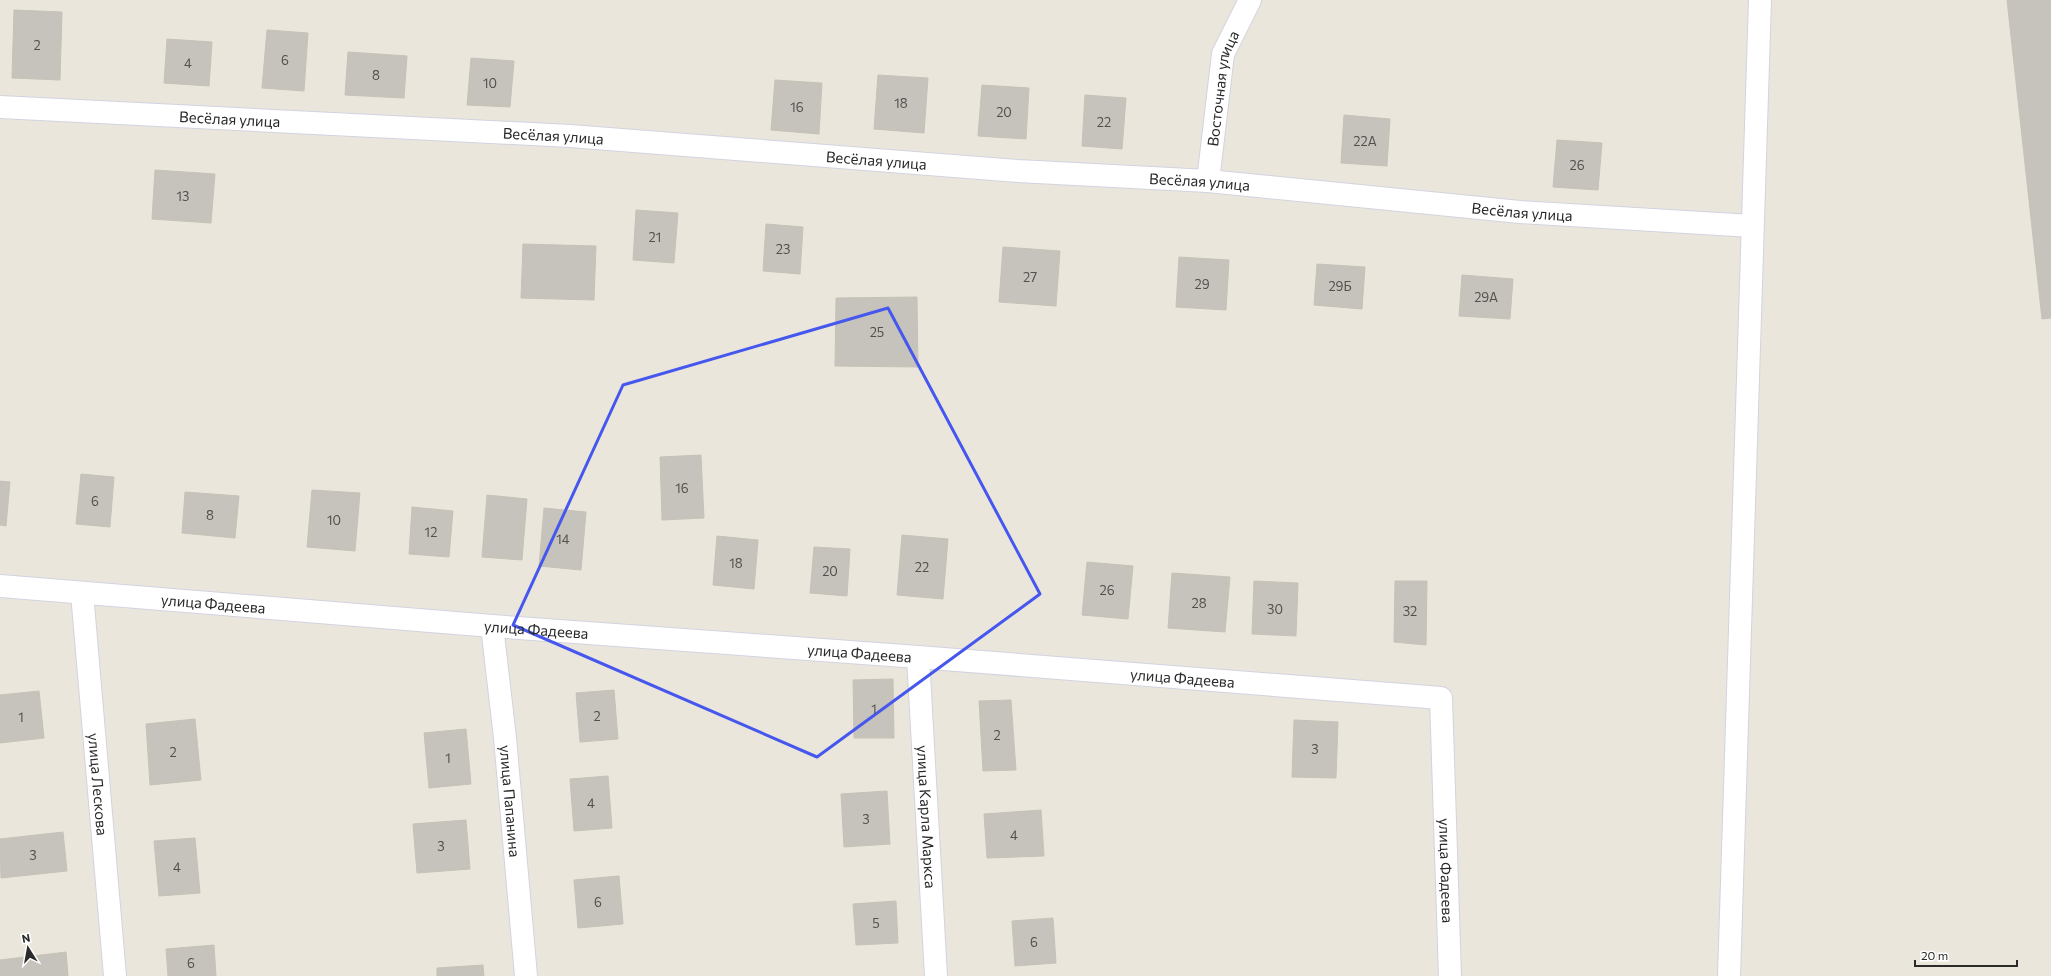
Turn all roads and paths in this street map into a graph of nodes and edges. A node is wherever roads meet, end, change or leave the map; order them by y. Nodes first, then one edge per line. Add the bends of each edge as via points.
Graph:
1 (1250, 0) edge
2 (1760, 0) edge
3 (0, 107) edge
4 (1208, 181) junction
5 (1752, 226) junction
6 (0, 586) edge
7 (82, 593) junction
8 (492, 626) junction
9 (918, 656) junction
10 (115, 976) edge
11 (526, 976) edge
12 (936, 976) edge
13 (1450, 976) edge
14 (1729, 976) edge

1 - 4 street, Восточная улица via 1223,54
2 - 5 street
3 - 4 street, Весёлая улица via 570,136 1018,171
4 - 5 street, Весёлая улица via 1520,212
5 - 14 street
6 - 7 street, улица Фадеева
7 - 8 street, улица Фадеева
7 - 10 street, улица Лескова
8 - 9 street, улица Фадеева
8 - 11 street, улица Папанина via 505,738
9 - 12 street, улица Карла Маркса
9 - 13 street, улица Фадеева via 1441,698

